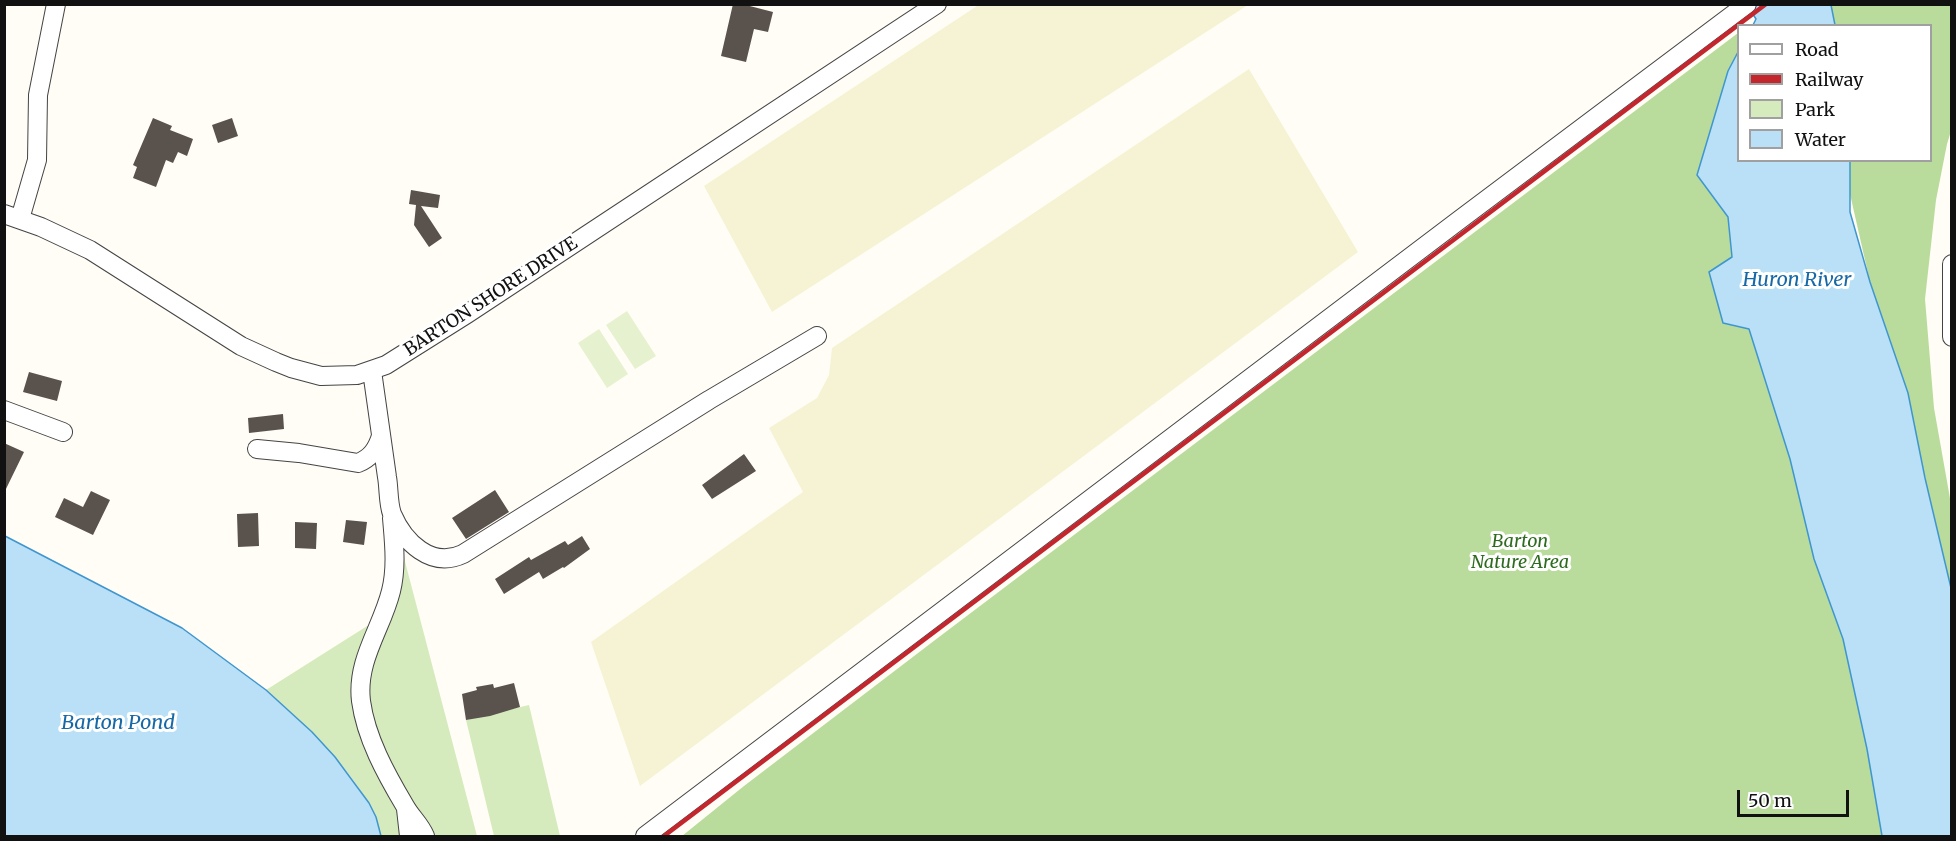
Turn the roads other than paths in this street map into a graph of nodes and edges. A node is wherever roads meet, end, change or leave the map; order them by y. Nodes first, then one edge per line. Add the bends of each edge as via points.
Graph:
1 (56, 4) edge
2 (937, 4) edge
3 (1746, 6) edge
4 (12, 217) edge
5 (1952, 264) edge
6 (817, 336) dead end
7 (1952, 337) edge
8 (372, 371) junction
9 (4, 410) edge
10 (63, 432) dead end
11 (381, 436) junction
12 (257, 449) dead end
13 (358, 463) junction
14 (389, 490) junction
15 (392, 512) junction
16 (406, 809) junction
17 (409, 837) edge
18 (425, 837) edge
19 (645, 837) edge

1 - 4 street, BARTON SHORE DRIVE via 39,95 38,160
2 - 8 street, BARTON SHORE DRIVE via 467,314
3 - 19 street
4 - 8 street, BARTON SHORE DRIVE via 90,250 241,346 276,362 321,376
5 - 7 street
6 - 15 street via 460,555 439,558 420,551 404,535
8 - 11 street
9 - 10 street
11 - 13 street via 367,460
11 - 14 street
12 - 13 street
13 - 14 street
14 - 15 street
15 - 16 street via 394,576 364,661 361,700 371,739
16 - 17 street
16 - 18 street

